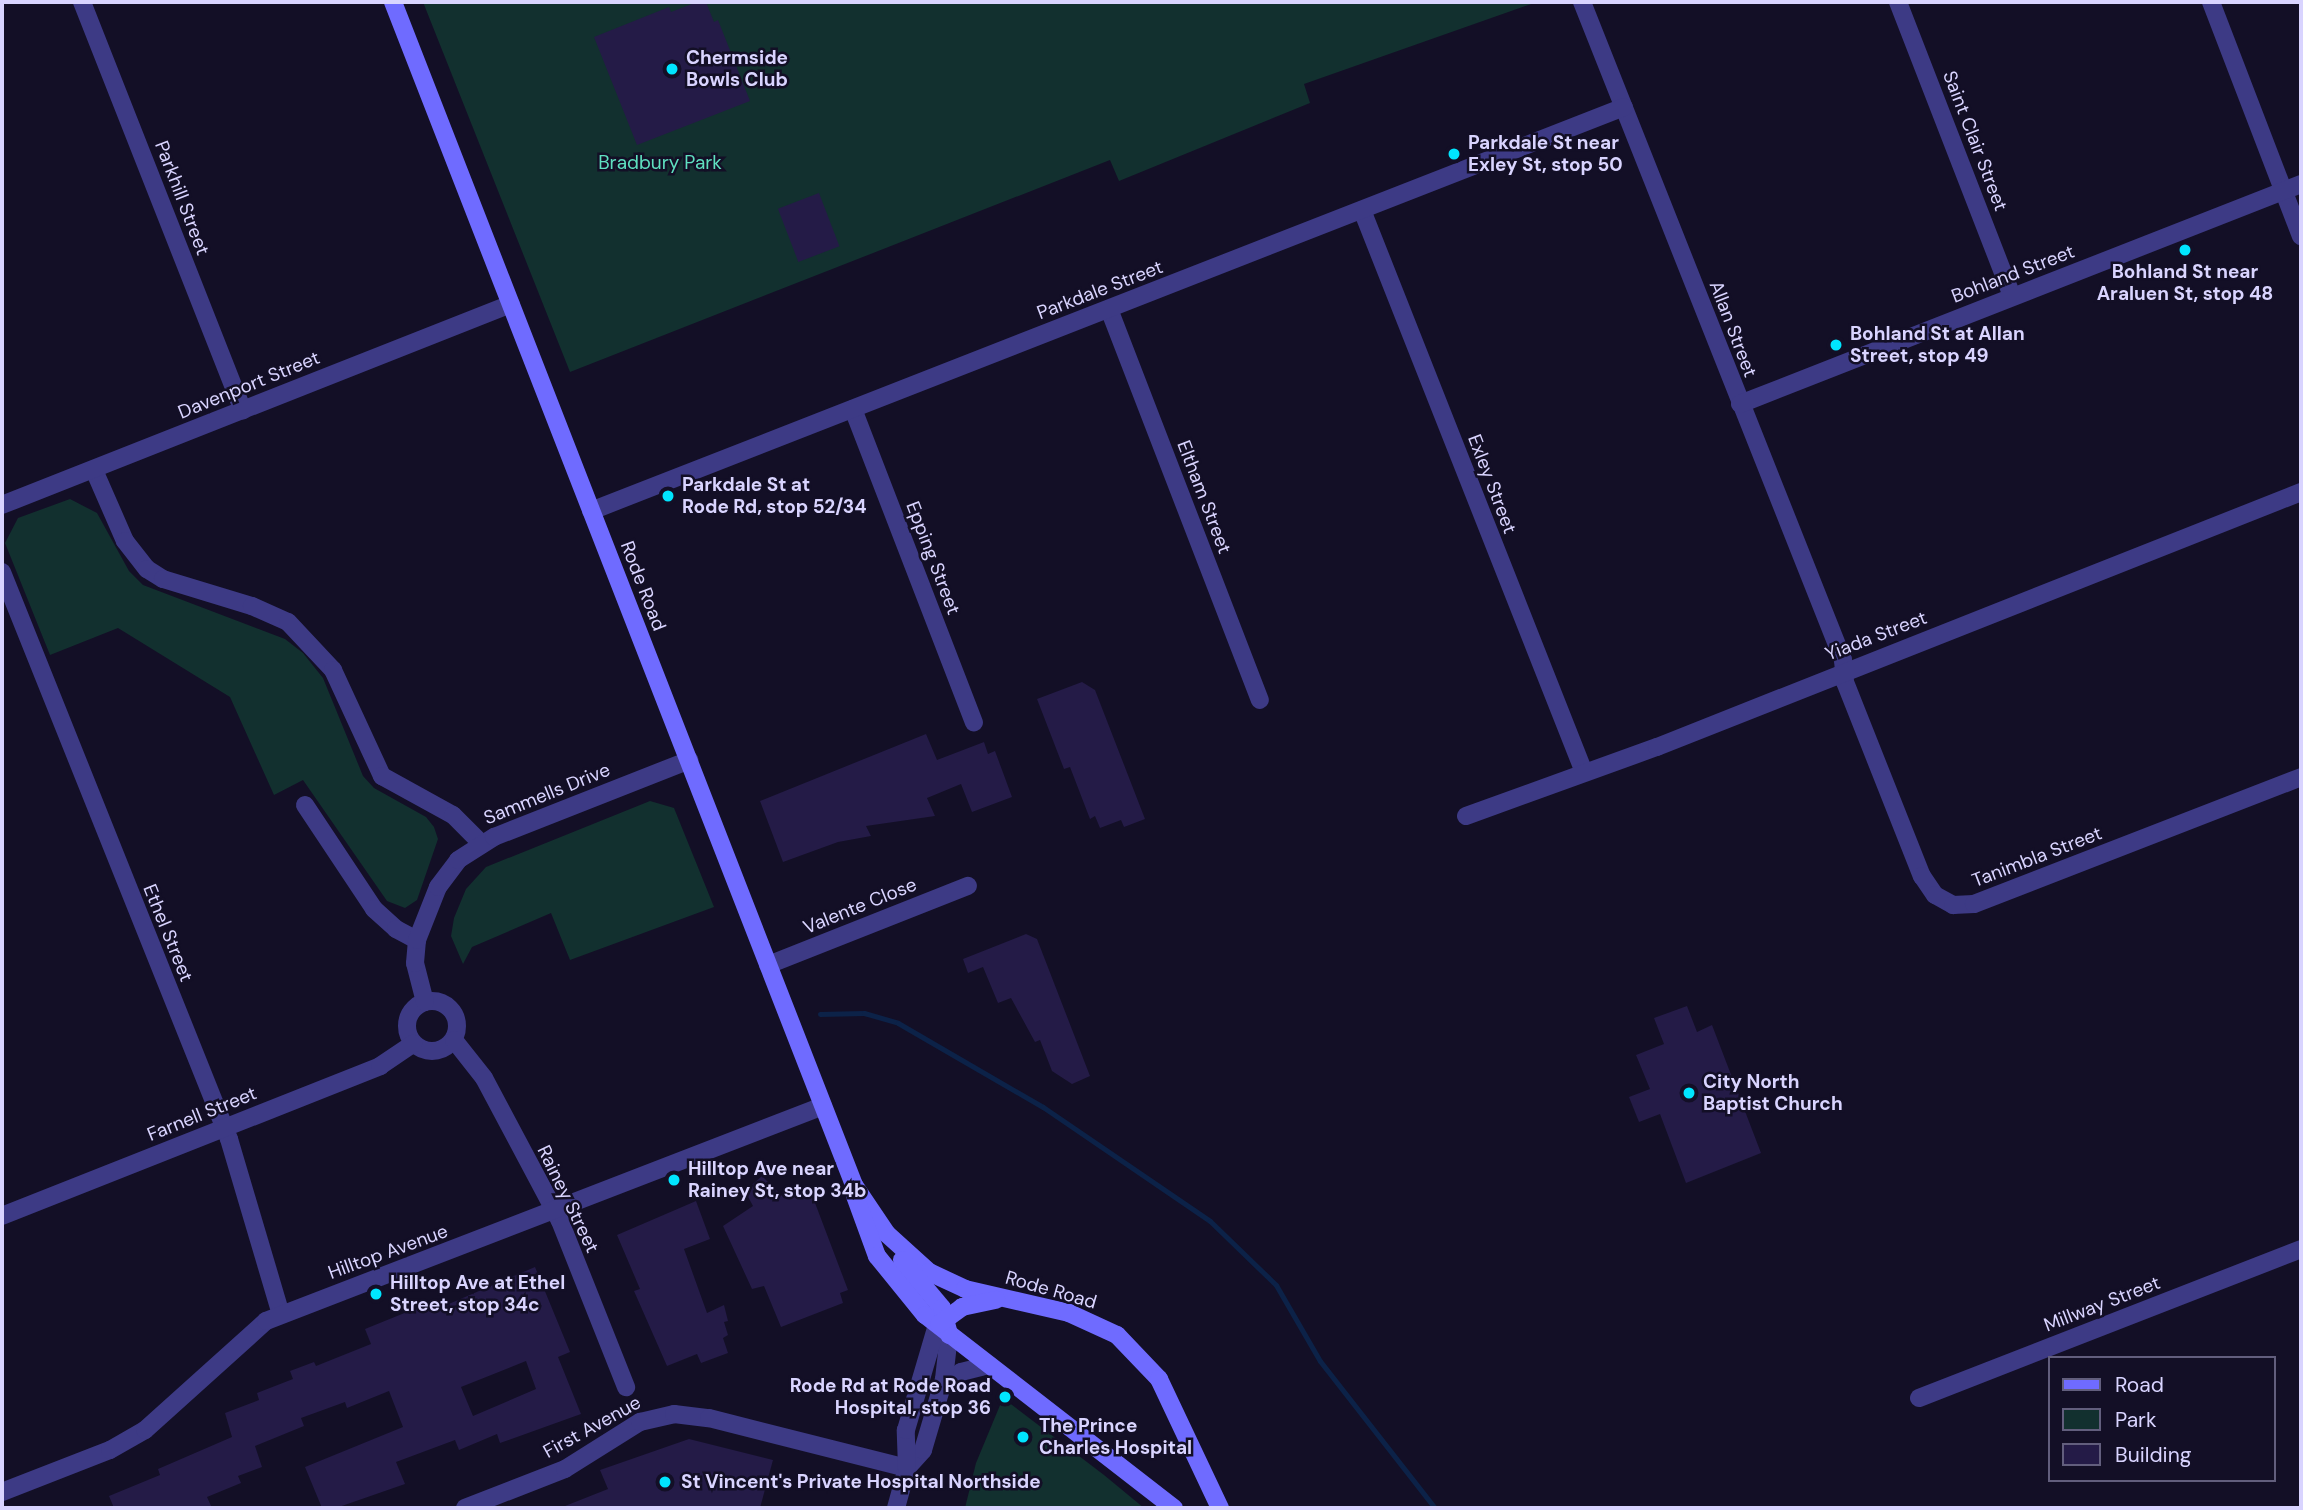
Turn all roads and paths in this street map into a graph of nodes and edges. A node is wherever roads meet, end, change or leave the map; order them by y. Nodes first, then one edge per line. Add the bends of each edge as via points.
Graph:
1 (82, 2) edge
2 (393, 2) edge
3 (1582, 2) edge
4 (1898, 2) edge
5 (2211, 2) edge
6 (1624, 107) junction
7 (2301, 184) edge
8 (2284, 190) junction
9 (1362, 210) junction
10 (2301, 236) edge
11 (2012, 296) junction
12 (511, 304) junction
13 (1109, 309) junction
14 (1740, 404) junction
15 (853, 409) junction
16 (243, 410) junction
17 (94, 470) junction
18 (2301, 492) edge
19 (2, 505) edge
20 (591, 511) junction
21 (2, 572) edge
22 (1844, 671) junction
23 (1260, 700) dead end
24 (974, 722) dead end
25 (689, 760) junction
26 (1584, 772) junction
27 (2301, 777) edge
28 (305, 805) dead end
29 (1466, 816) dead end
30 (481, 843) junction
31 (968, 886) dead end
32 (417, 940) junction
33 (768, 965) junction
34 (425, 1002) junction
35 (454, 1040) junction
36 (413, 1044) junction
37 (823, 1106) junction
38 (223, 1128) junction
39 (854, 1185) junction
40 (554, 1212) junction
41 (2, 1216) edge
42 (887, 1234) junction
43 (2301, 1249) edge
44 (1017, 1301) junction
45 (281, 1314) junction
46 (944, 1326) junction
47 (989, 1365) junction
48 (626, 1387) dead end
49 (942, 1388) junction
50 (1919, 1398) dead end
51 (907, 1468) junction
52 (2, 1492) edge
53 (465, 1508) edge
54 (896, 1508) edge
55 (1174, 1508) edge
56 (1220, 1508) edge

1 - 16 street, Parkhill Street
2 - 12 main road, Rode Road
3 - 6 street, Allan Street
4 - 11 street, Saint Clair Street
5 - 8 street
6 - 9 street, Parkdale Street
6 - 14 street, Allan Street
7 - 8 street, Bohland Street
8 - 10 street
8 - 11 street, Bohland Street
9 - 13 street, Parkdale Street
9 - 26 street, Exley Street
11 - 14 street, Bohland Street
12 - 16 street, Davenport Street
12 - 20 main road, Rode Road
13 - 15 street, Parkdale Street
13 - 23 street, Eltham Street
14 - 22 street, Allan Street
15 - 20 street, Parkdale Street
15 - 24 street, Epping Street
16 - 17 street, Davenport Street
17 - 19 street, Davenport Street
17 - 30 street, Sammells Drive via 125,541 147,569 163,579 288,622 333,670 382,776 453,815
18 - 22 street, Yiada Street
20 - 25 main road, Rode Road
21 - 38 street, Ethel Street
22 - 26 street, Yiada Street
22 - 27 street, Tanimbla Street via 1922,876 1935,895 1953,905 1985,901
25 - 30 street, Sammells Drive
25 - 33 main road, Rode Road
26 - 29 street, Yiada Street
28 - 32 street via 374,909
30 - 32 street via 442,879
31 - 33 street, Valente Close
32 - 34 street via 415,963
33 - 37 main road, Rode Road
34 - 35 street via 449,1008 457,1023
34 - 36 street via 407,1019
35 - 36 street via 435,1052
35 - 40 street, Rainey Street via 484,1078
36 - 38 street, Farnell Street via 380,1066
37 - 39 main road, Rode Road
37 - 40 street, Hilltop Avenue
38 - 41 street, Farnell Street
38 - 45 street, Ethel Street
39 - 42 main road, Rode Road
39 - 46 main road, Rode Road via 862,1222 877,1256 896,1284
40 - 45 street, Hilltop Avenue
40 - 48 street, Rainey Street
42 - 44 main road, Rode Road via 915,1262 943,1280
42 - 46 main road
43 - 50 street, Millway Street
44 - 46 main road via 973,1303
44 - 56 main road, Rode Road via 1099,1326 1142,1359 1181,1419
45 - 52 street, Hilltop Avenue via 248,1333 189,1395 145,1430 110,1450
46 - 47 main road, Rode Road
46 - 49 street
46 - 51 street via 905,1430
47 - 49 street via 961,1372
47 - 55 main road, Rode Road
49 - 51 street via 923,1450
51 - 53 street, First Avenue via 709,1418 674,1414 640,1422 565,1469
51 - 54 street

